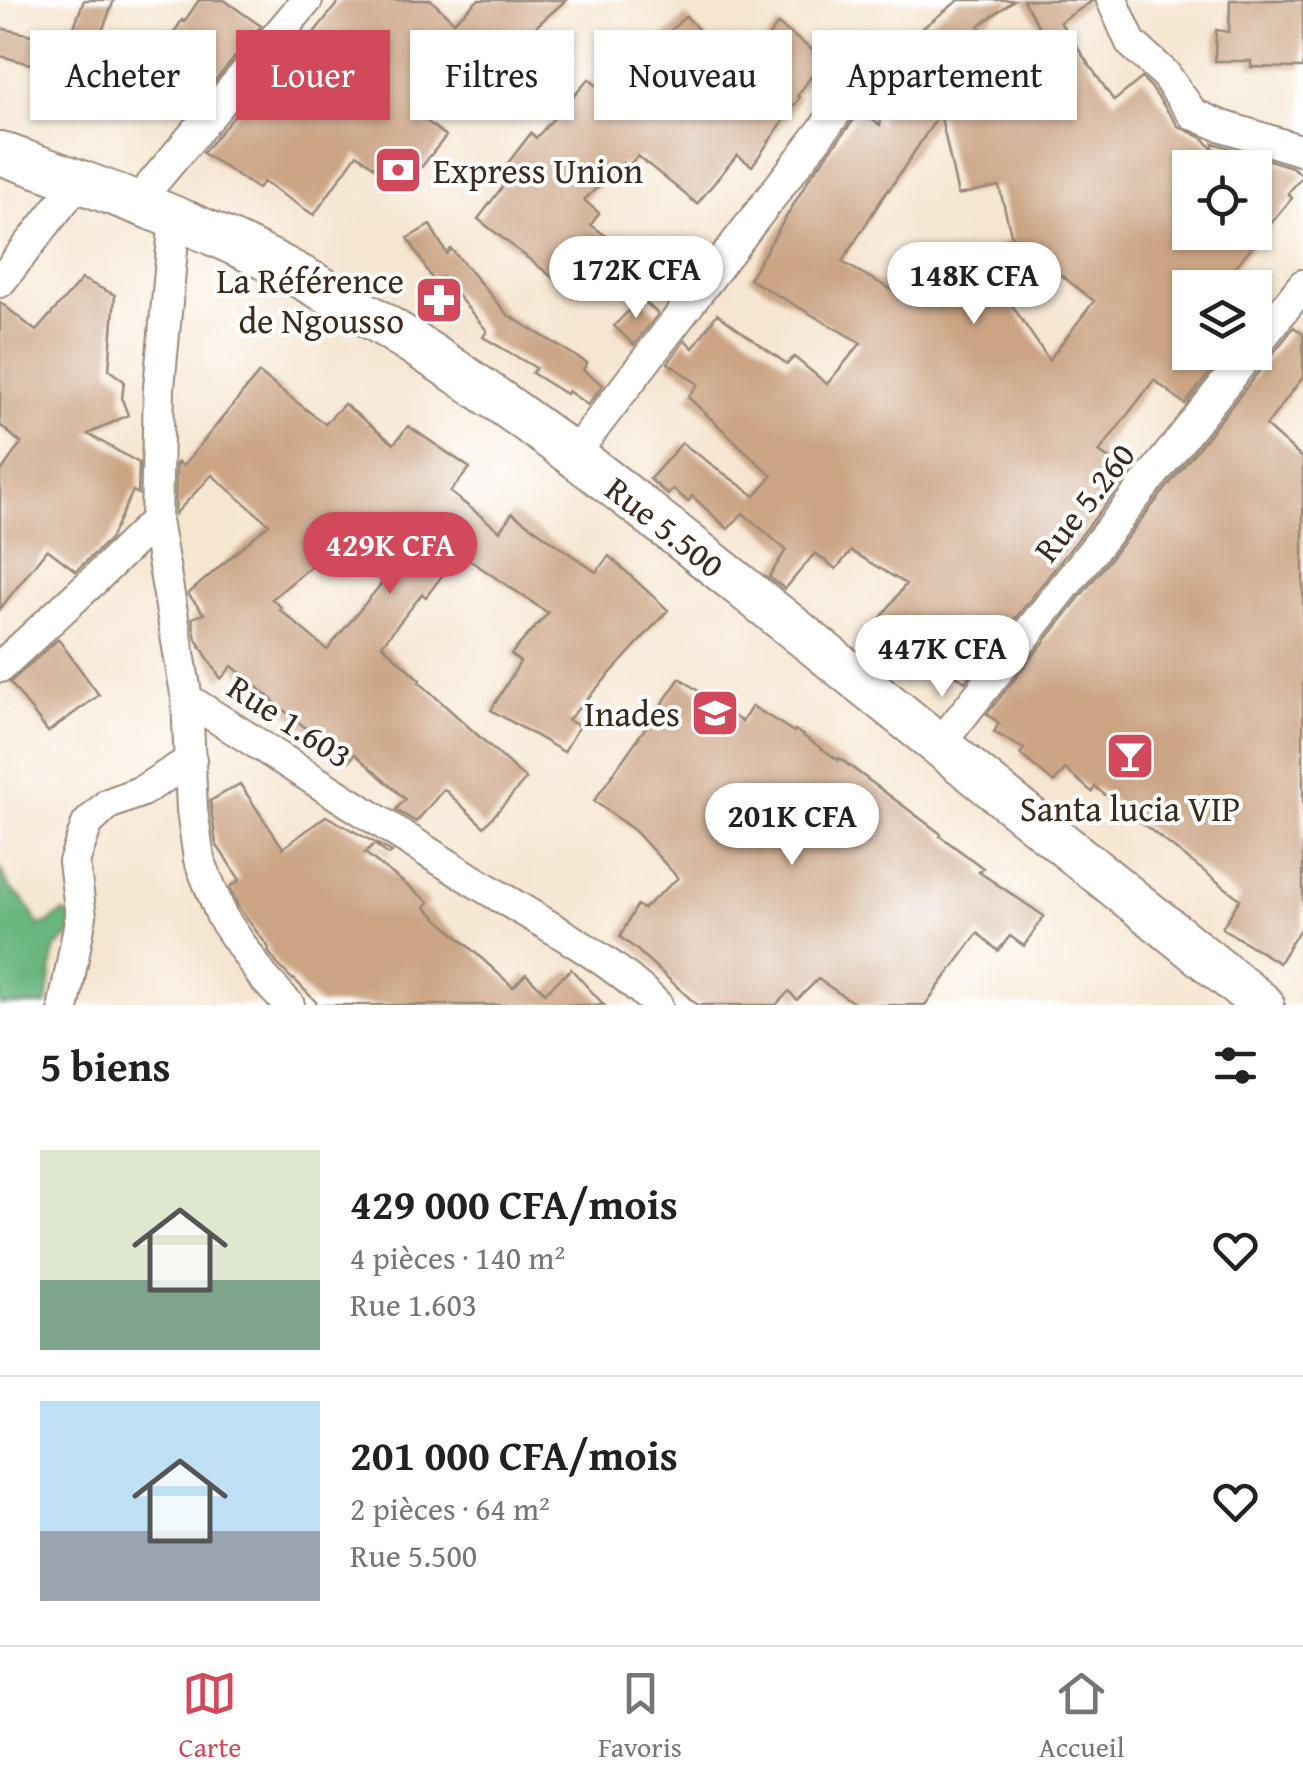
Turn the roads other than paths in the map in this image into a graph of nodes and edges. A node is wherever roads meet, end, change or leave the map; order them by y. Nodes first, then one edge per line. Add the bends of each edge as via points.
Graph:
1 (307, 0) edge
2 (1112, 0) edge
3 (830, 120) edge
4 (1303, 151) edge
5 (0, 153) edge
6 (79, 182) junction
7 (155, 210) junction
8 (0, 282) edge
9 (1303, 285) edge
10 (1272, 324) edge
11 (1236, 370) edge
12 (574, 454) junction
13 (156, 520) junction
14 (0, 667) edge
15 (188, 699) junction
16 (939, 744) junction
17 (191, 760) junction
18 (64, 1005) edge
19 (290, 1005) edge
20 (657, 1005) edge
21 (1263, 1005) edge

1 - 7 street
2 - 4 street via 1131,43 1194,114
3 - 12 street
5 - 6 main road, Rue 5.500
6 - 7 main road, Rue 5.500
6 - 8 street
7 - 12 main road, Rue 5.500 via 240,245 415,342
7 - 13 street, Rue 1.603
9 - 10 street
11 - 16 street, Rue 5.260
12 - 16 main road, Rue 5.500
13 - 14 street
13 - 15 street, Rue 1.603
15 - 17 street
15 - 20 street, Rue 1.603 via 594,955
16 - 21 main road, Rue 5.500
17 - 18 street via 142,792 108,804 87,824 74,862 81,916
17 - 19 street via 199,860 222,917

